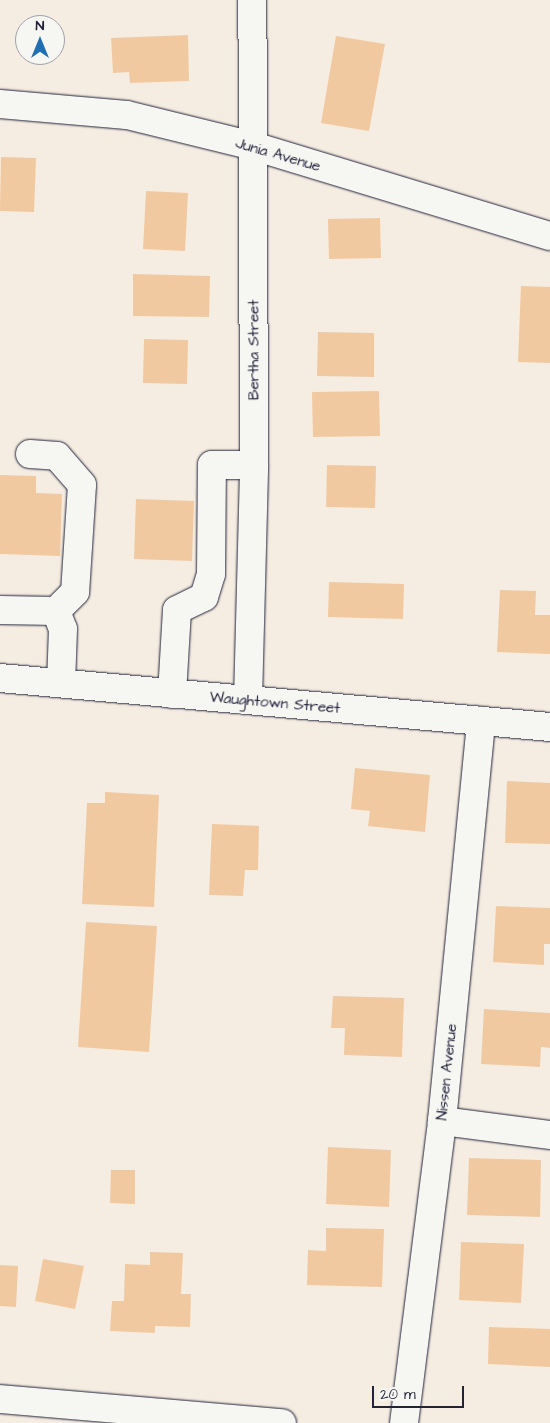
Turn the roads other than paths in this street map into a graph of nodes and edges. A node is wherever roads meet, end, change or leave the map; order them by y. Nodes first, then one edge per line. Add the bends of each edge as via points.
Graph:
1 (252, 0) edge
2 (0, 104) edge
3 (253, 146) junction
4 (550, 236) edge
5 (30, 454) dead end
6 (254, 465) junction
7 (211, 574) junction
8 (253, 575) junction
9 (0, 610) edge
10 (56, 611) junction
11 (0, 678) edge
12 (61, 683) junction
13 (172, 694) junction
14 (248, 700) junction
15 (482, 721) junction
16 (550, 728) edge
17 (442, 1121) junction
18 (550, 1135) edge
19 (0, 1399) edge
20 (282, 1423) edge
21 (404, 1423) edge

1 - 3 street, Bertha Street
2 - 3 street, Junia Avenue via 127,115
3 - 4 street, Junia Avenue
3 - 6 street, Bertha Street
5 - 10 street via 58,456 82,485 75,592
6 - 7 street via 212,465
6 - 8 street, Bertha Street
7 - 8 street
7 - 13 street via 204,597 177,610
8 - 14 street, Bertha Street
9 - 10 street
10 - 12 street via 63,629
11 - 12 street, Waughtown Street
12 - 13 street, Waughtown Street
13 - 14 street, Waughtown Street
14 - 15 street, Waughtown Street
15 - 16 street, Waughtown Street
15 - 17 street, Nissen Avenue
17 - 18 street
17 - 21 street, Nissen Avenue
19 - 20 street

